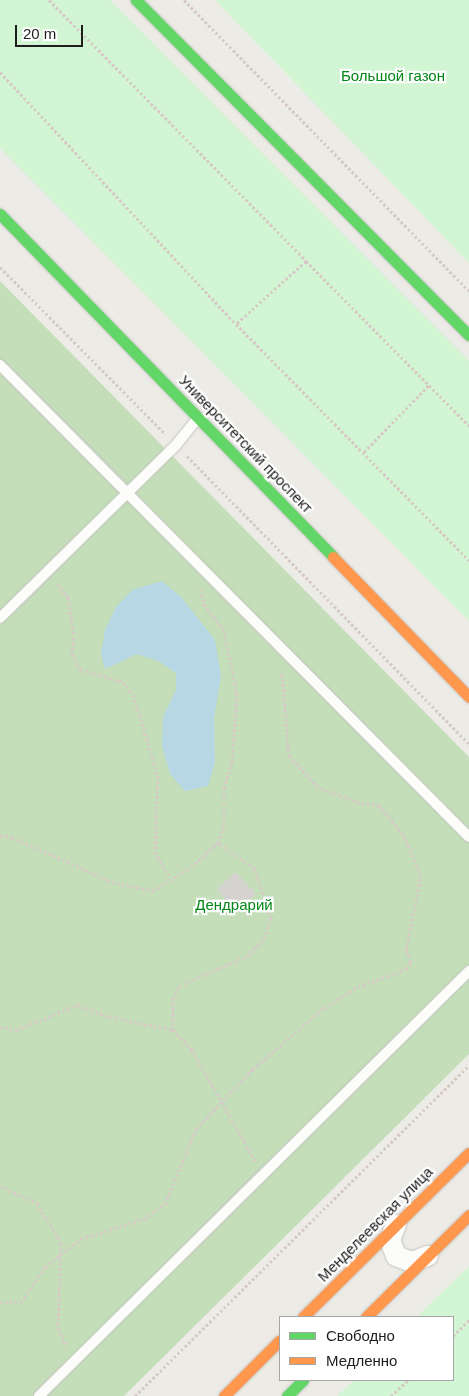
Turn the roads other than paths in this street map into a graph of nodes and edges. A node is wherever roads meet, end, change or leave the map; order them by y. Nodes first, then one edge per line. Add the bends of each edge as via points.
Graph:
1 (136, 0) edge
2 (0, 214) edge
3 (469, 335) edge
4 (0, 365) edge
5 (199, 416) junction
6 (127, 493) junction
7 (0, 618) edge
8 (469, 697) edge
9 (469, 837) edge
10 (469, 971) edge
11 (469, 1153) edge
12 (469, 1215) edge
13 (396, 1225) junction
14 (428, 1256) junction
15 (304, 1316) edge
16 (367, 1316) edge
17 (279, 1341) edge
18 (302, 1381) edge
19 (39, 1396) edge
20 (224, 1396) edge
21 (287, 1396) edge

1 - 3 main road
2 - 5 main road, Университетский проспект
4 - 6 lane
5 - 6 lane via 176,445
5 - 8 main road, Университетский проспект
6 - 7 lane
6 - 9 lane
10 - 19 lane
11 - 13 main road, Менделеевская улица
12 - 14 main road
13 - 14 street via 390,1240 396,1256 412,1262
13 - 15 main road, Менделеевская улица
14 - 16 main road
17 - 20 main road
18 - 21 main road

